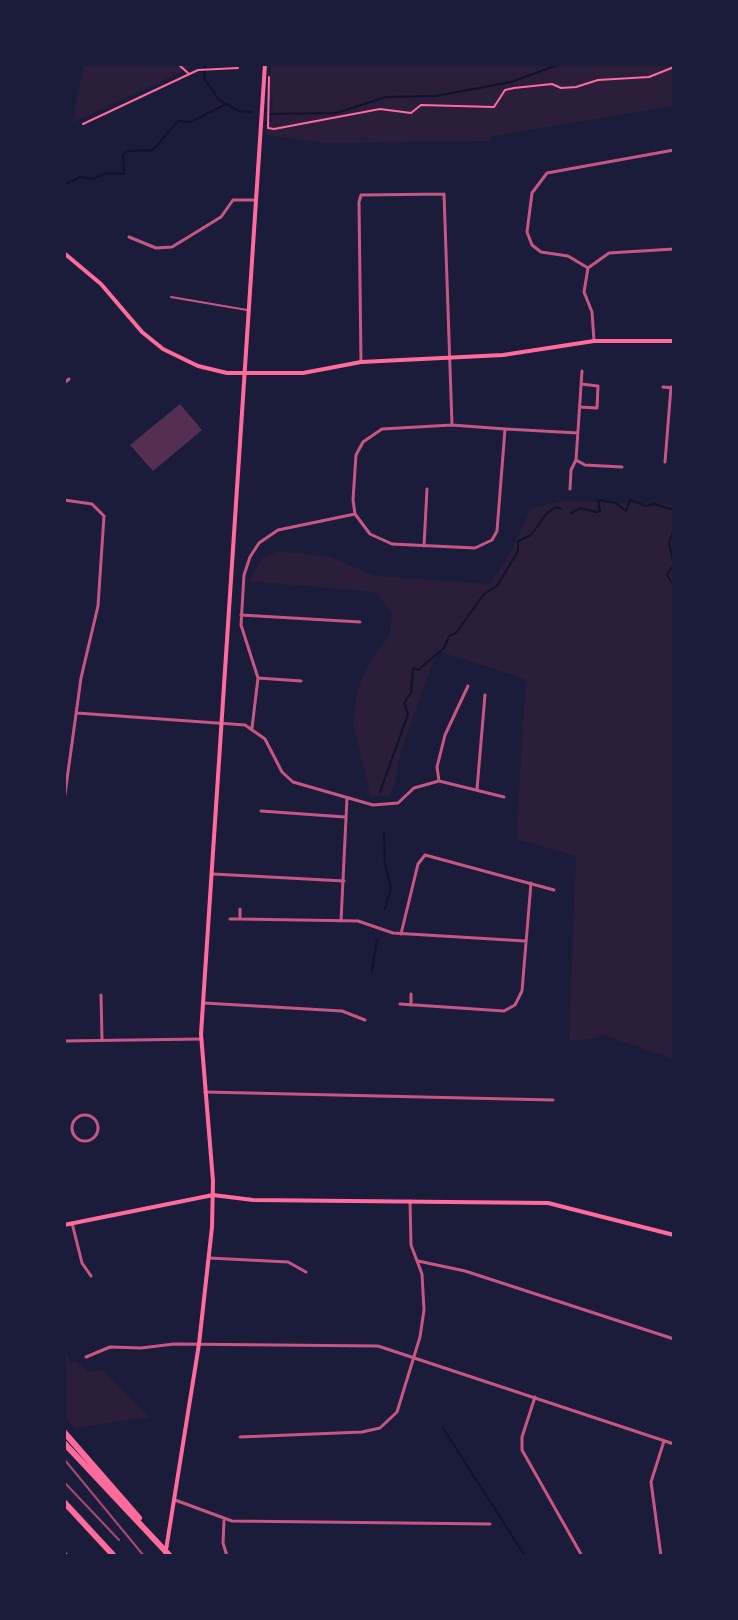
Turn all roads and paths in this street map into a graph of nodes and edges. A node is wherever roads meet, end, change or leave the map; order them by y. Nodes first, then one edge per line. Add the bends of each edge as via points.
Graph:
1 (178, 64) edge
2 (265, 64) edge
3 (674, 67) edge
4 (238, 68) dead end
5 (189, 74) junction
6 (264, 77) junction
7 (83, 124) dead end
8 (674, 150) edge
9 (257, 200) junction
10 (129, 237) dead end
11 (674, 249) edge
12 (64, 253) edge
13 (588, 268) junction
14 (171, 297) dead end
15 (248, 310) junction
16 (594, 341) junction
17 (674, 341) edge
18 (450, 359) junction
19 (361, 362) junction
20 (582, 371) dead end
21 (243, 375) junction
22 (69, 379) dead end
23 (64, 383) edge
24 (581, 384) junction
25 (663, 387) dead end
26 (672, 388) edge
27 (580, 407) junction
28 (452, 425) junction
29 (505, 429) junction
30 (578, 433) junction
31 (576, 460) junction
32 (665, 462) dead end
33 (622, 467) dead end
34 (427, 489) dead end
35 (570, 489) dead end
36 (64, 500) edge
37 (355, 514) junction
38 (424, 546) junction
39 (241, 615) junction
40 (360, 622) dead end
41 (258, 678) junction
42 (301, 681) dead end
43 (468, 686) dead end
44 (485, 695) dead end
45 (77, 713) junction
46 (222, 724) junction
47 (252, 728) junction
48 (439, 781) junction
49 (477, 789) junction
50 (504, 797) dead end
51 (64, 798) edge
52 (347, 798) junction
53 (261, 811) dead end
54 (345, 817) junction
55 (213, 874) junction
56 (344, 881) junction
57 (531, 883) junction
58 (554, 890) dead end
59 (240, 909) dead end
60 (230, 919) dead end
61 (240, 919) junction
62 (341, 921) junction
63 (401, 934) junction
64 (525, 941) junction
65 (411, 994) dead end
66 (101, 995) dead end
67 (204, 1003) junction
68 (400, 1004) dead end
69 (411, 1005) junction
70 (365, 1020) dead end
71 (201, 1039) junction
72 (102, 1040) junction
73 (64, 1041) edge
74 (205, 1092) junction
75 (553, 1100) dead end
76 (64, 1129) edge
77 (72, 1129) junction
78 (213, 1195) junction
79 (410, 1201) junction
80 (72, 1223) junction
81 (64, 1225) edge
82 (674, 1235) edge
83 (209, 1258) junction
84 (417, 1261) junction
85 (306, 1272) dead end
86 (91, 1276) dead end
87 (674, 1339) edge
88 (199, 1344) junction
89 (413, 1356) junction
90 (86, 1357) dead end
91 (535, 1397) junction
92 (64, 1432) edge
93 (240, 1437) dead end
94 (664, 1441) junction
95 (64, 1443) edge
96 (674, 1444) edge
97 (174, 1500) junction
98 (64, 1502) edge
99 (224, 1520) junction
100 (490, 1524) dead end
101 (153, 1537) junction
102 (114, 1556) edge
103 (167, 1556) edge
104 (227, 1556) edge
105 (582, 1556) edge
106 (661, 1556) edge

1 - 5 path
2 - 6 main road
3 - 6 path via 649,77 597,80 576,87 552,84 505,90 494,107 438,103 410,112 380,109 271,129 271,77
4 - 5 path via 204,68
5 - 7 path
6 - 9 main road
8 - 13 street via 554,170 538,180 531,195 530,242 541,252 568,256
9 - 10 street via 233,200 221,217 172,247 156,248
9 - 15 main road
11 - 13 street via 609,253
12 - 21 main road via 163,349 198,366
13 - 16 street via 584,292
14 - 15 lane
15 - 21 main road
16 - 17 main road
16 - 18 main road
18 - 19 main road
18 - 19 street via 446,192 360,193
18 - 28 street
19 - 21 main road via 303,373
20 - 24 street
21 - 46 main road
22 - 23 street
24 - 27 street
24 - 27 street via 598,386 597,408
25 - 26 street
26 - 32 street
27 - 30 street
28 - 29 street
28 - 37 street via 382,429 368,437 356,455
29 - 30 street
29 - 38 street via 495,535 475,548
30 - 31 street
31 - 33 street
31 - 35 street
34 - 38 street
36 - 45 street via 100,508 104,516 100,591
37 - 38 street via 377,539
37 - 39 street via 288,526 259,543 244,575
39 - 40 street
39 - 41 street via 243,640
41 - 42 street
41 - 47 street
43 - 48 street via 445,735
44 - 49 street
45 - 46 street
45 - 51 street
46 - 47 street
46 - 55 main road
47 - 52 street via 293,782
48 - 49 street
48 - 52 street via 414,788 389,806
49 - 50 street
52 - 54 street
53 - 54 street
54 - 56 street
55 - 56 street
55 - 67 main road
56 - 62 street
57 - 58 street
57 - 63 street via 425,855 418,864
57 - 64 street
59 - 61 street
60 - 61 street
61 - 62 street
62 - 63 street
63 - 64 street
64 - 69 street via 521,994 508,1009
65 - 69 street
66 - 72 street
67 - 70 street via 342,1011
67 - 71 main road
68 - 69 street
71 - 72 street
71 - 74 main road
72 - 73 street
74 - 75 street
74 - 78 main road
76 - 77 street
77 - 77 street via 84,1141 95,1136 97,1128 93,1118 84,1115 76,1118
78 - 79 main road
78 - 80 main road
78 - 83 main road
79 - 82 main road via 548,1203
79 - 84 street via 411,1245
80 - 81 main road
80 - 86 street via 82,1263
83 - 85 street via 288,1262
83 - 88 main road
84 - 87 street via 451,1267
84 - 89 street via 424,1310
88 - 89 street via 365,1345
88 - 90 street via 110,1347
88 - 97 main road
89 - 91 street
89 - 93 street via 401,1406 380,1428
91 - 94 street
91 - 105 street via 522,1450
92 - 101 highway
94 - 96 street
94 - 106 street via 651,1489
95 - 101 highway
97 - 99 street
97 - 103 main road
98 - 102 highway
99 - 100 street
99 - 104 street
101 - 103 highway

